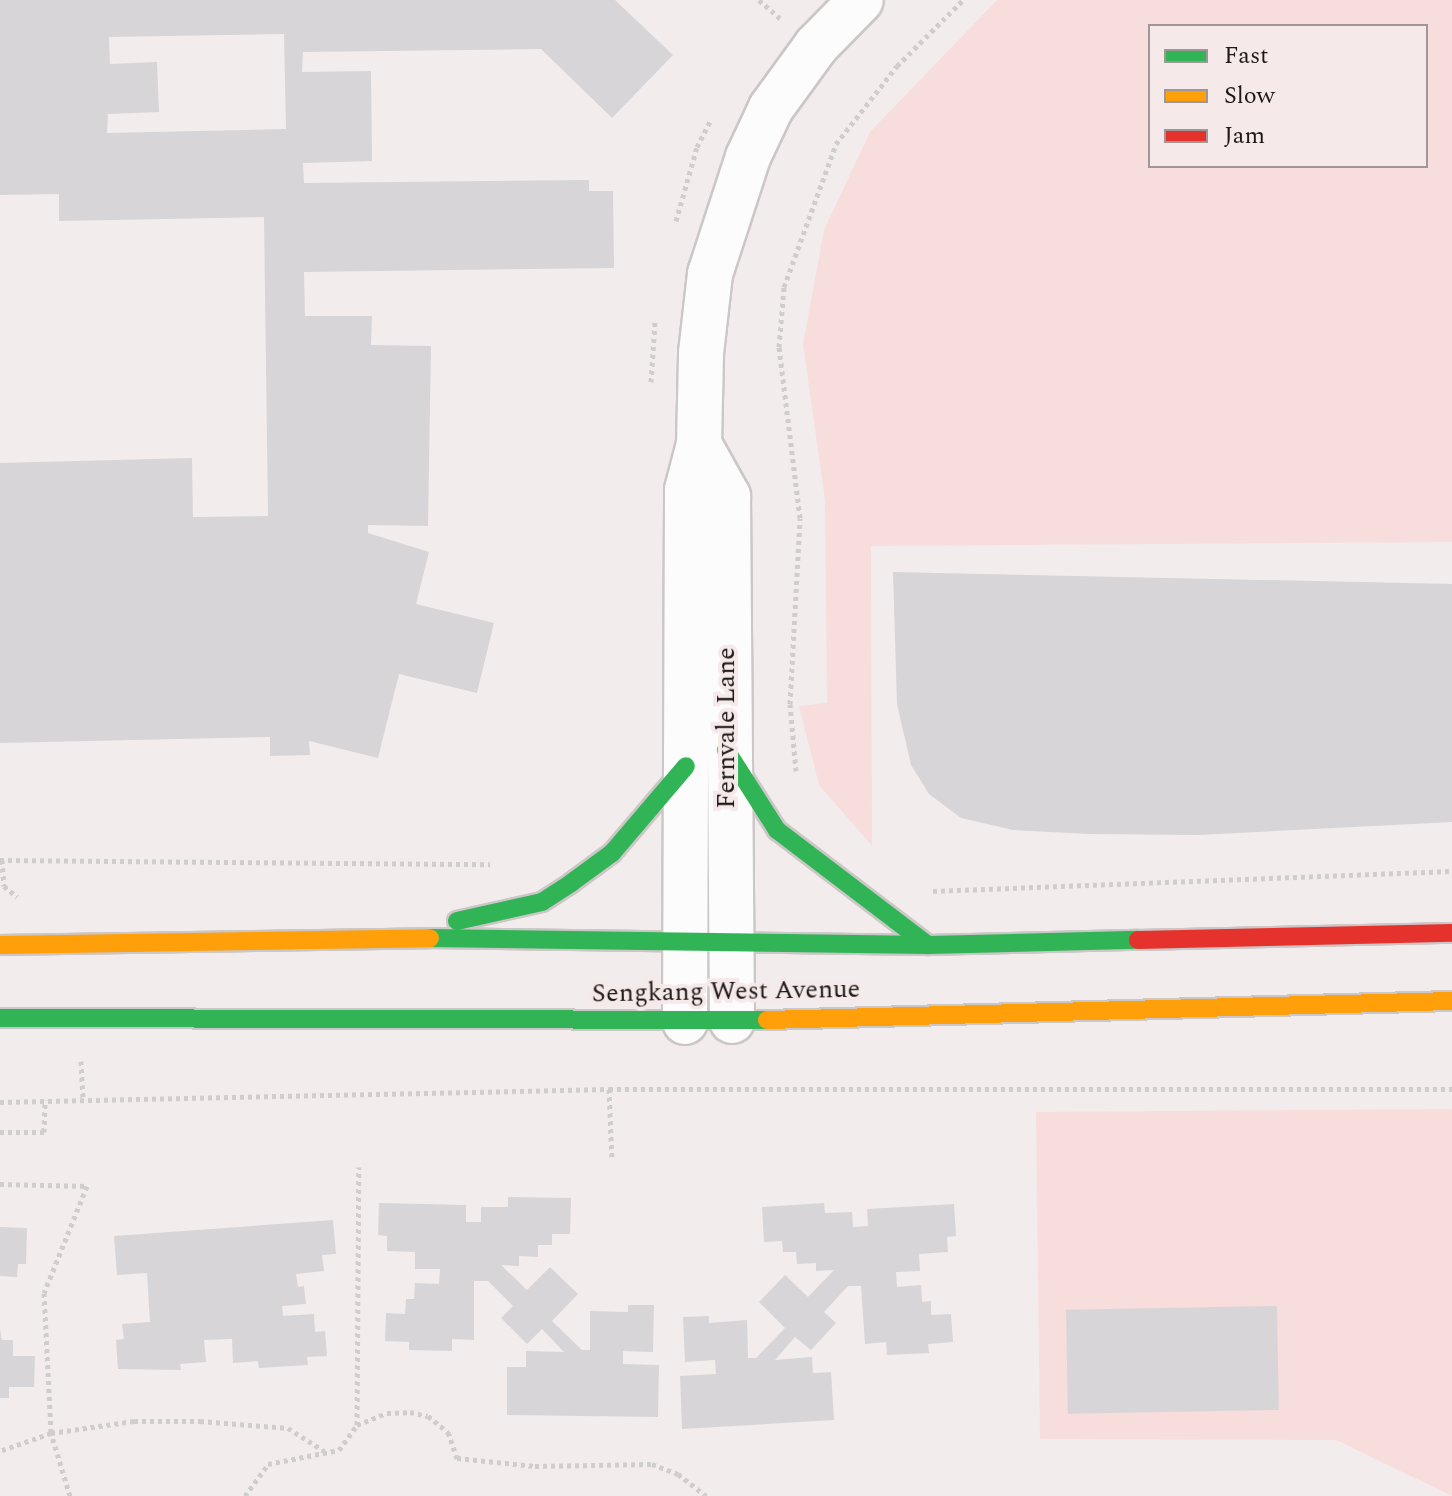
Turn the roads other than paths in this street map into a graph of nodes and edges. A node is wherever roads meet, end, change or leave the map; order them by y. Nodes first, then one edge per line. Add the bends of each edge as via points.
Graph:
1 (861, 0) edge
2 (699, 444) junction
3 (726, 750) junction
4 (686, 766) junction
5 (1452, 933) edge
6 (396, 937) junction
7 (685, 942) junction
8 (729, 942) junction
9 (0, 945) edge
10 (928, 945) junction
11 (1452, 1001) edge
12 (0, 1018) edge
13 (732, 1021) junction
14 (685, 1022) junction

1 - 2 street, Fernvale Lane via 816,46 771,108 748,157 710,274
2 - 3 street, Fernvale Lane via 728,496
2 - 4 street, Fernvale Lane via 687,490
3 - 8 street, Fernvale Lane
3 - 10 main road via 777,830
4 - 6 main road via 612,853 542,902
4 - 7 street, Fernvale Lane
5 - 10 main road, Sengkang West Avenue
6 - 7 main road, Sengkang West Avenue
6 - 9 main road, Sengkang West Avenue
7 - 8 main road, Sengkang West Avenue
7 - 14 street, Fernvale Lane
8 - 10 main road, Sengkang West Avenue
8 - 13 street, Fernvale Lane
11 - 13 main road, Sengkang West Avenue
12 - 14 main road, Sengkang West Avenue
13 - 14 main road, Sengkang West Avenue

